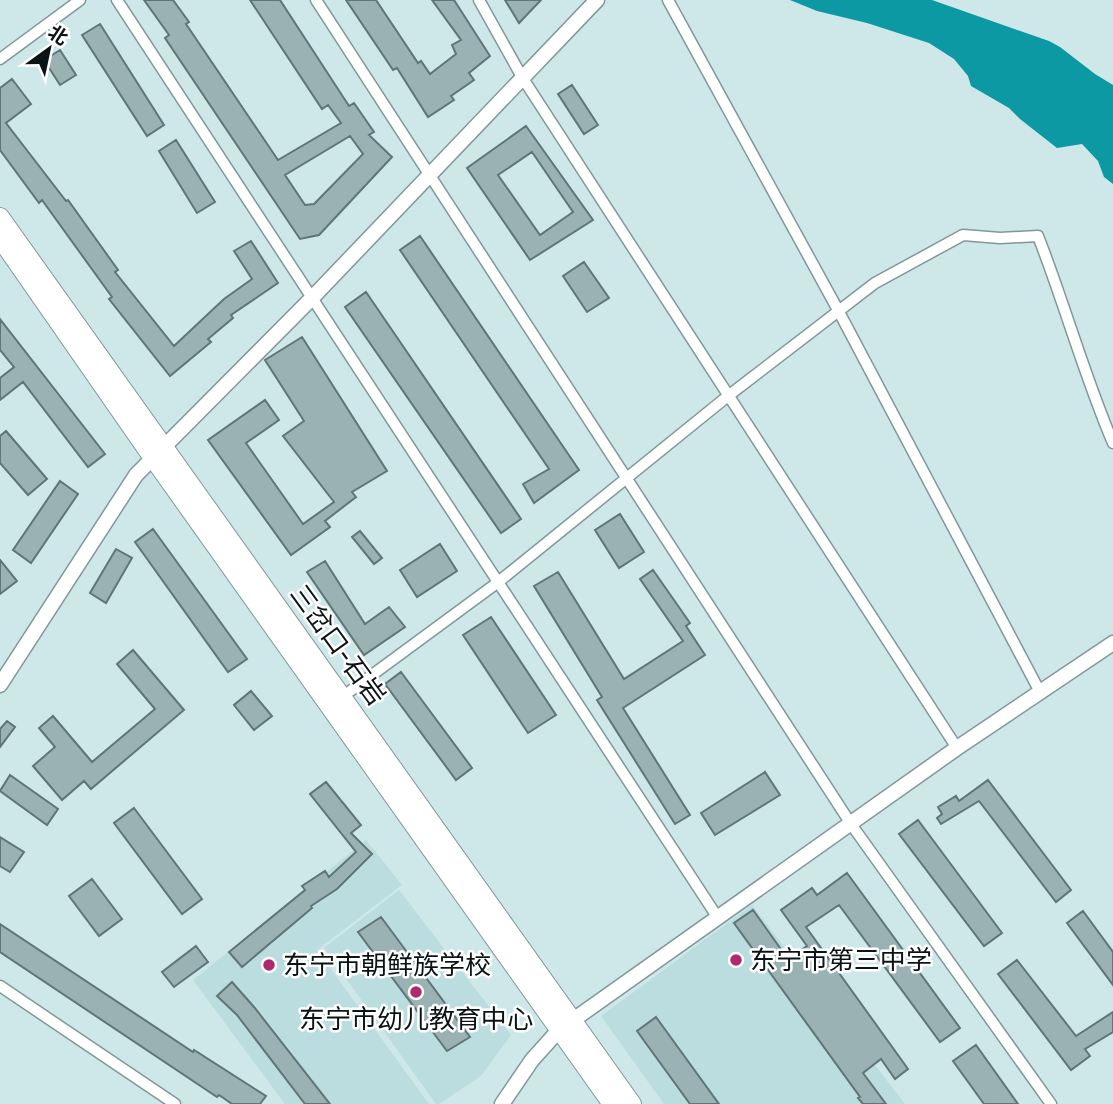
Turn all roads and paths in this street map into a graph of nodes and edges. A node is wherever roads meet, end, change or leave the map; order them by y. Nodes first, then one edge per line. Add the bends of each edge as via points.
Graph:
1 (80, 0) edge
2 (117, 0) edge
3 (316, 0) edge
4 (479, 0) edge
5 (597, 0) edge
6 (668, 0) edge
7 (0, 59) edge
8 (522, 76) junction
9 (430, 175) junction
10 (0, 217) edge
11 (0, 238) edge
12 (311, 299) junction
13 (838, 310) junction
14 (728, 396) junction
15 (1113, 443) edge
16 (158, 452) junction
17 (627, 477) junction
18 (497, 583) junction
19 (1113, 643) edge
20 (0, 685) edge
21 (1040, 692) junction
22 (336, 701) junction
23 (957, 748) junction
24 (851, 824) junction
25 (718, 918) junction
26 (0, 986) edge
27 (566, 1025) junction
28 (175, 1104) edge
29 (502, 1104) edge
30 (612, 1104) edge
31 (632, 1104) edge
32 (1051, 1104) edge

1 - 7 street
2 - 12 street
3 - 9 street
4 - 8 street
5 - 8 street
6 - 13 street
8 - 9 street
8 - 14 street
9 - 12 street
9 - 17 street
10 - 16 highway, 三岔口-石岩
11 - 16 highway, 三岔口-石岩
12 - 16 street
12 - 18 street
13 - 14 street
13 - 15 street via 963,234 1038,236
13 - 21 street
14 - 17 street
14 - 23 street
16 - 20 street via 136,475
16 - 22 highway, 三岔口-石岩
17 - 18 street
17 - 24 street
18 - 22 street
18 - 25 street
19 - 21 street
21 - 23 street
22 - 27 highway, 三岔口-石岩
23 - 24 street
24 - 25 street
24 - 32 street
25 - 27 street
26 - 28 street
27 - 29 street via 532,1060
27 - 30 highway, 三岔口-石岩
27 - 31 highway, 三岔口-石岩

